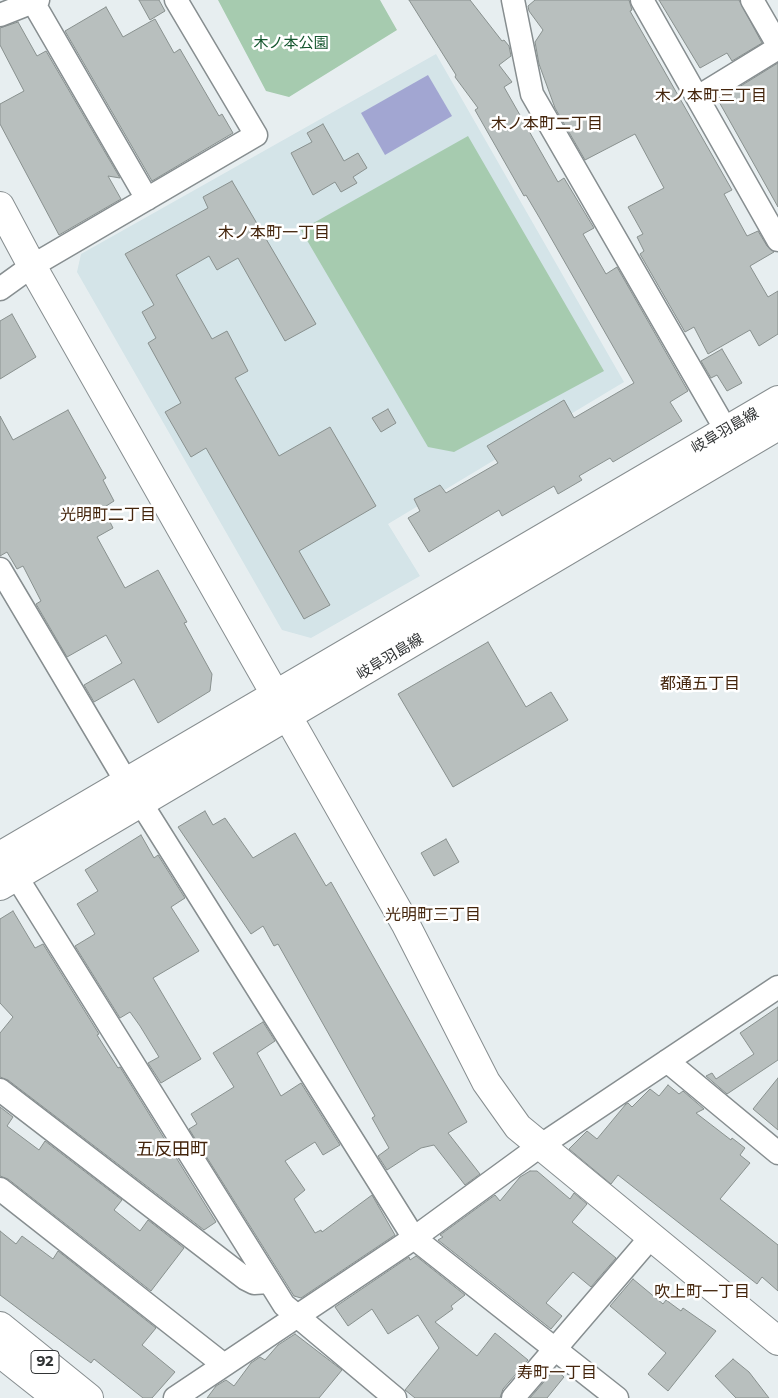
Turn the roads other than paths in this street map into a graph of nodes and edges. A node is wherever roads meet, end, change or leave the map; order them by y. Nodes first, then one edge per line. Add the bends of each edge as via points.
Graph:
1 (176, 0) edge
2 (513, 0) edge
3 (642, 0) edge
4 (752, 0) edge
5 (36, 1) edge
6 (0, 15) edge
7 (778, 46) edge
8 (698, 97) junction
9 (146, 200) junction
10 (0, 206) edge
11 (778, 240) edge
12 (32, 266) junction
13 (0, 289) edge
14 (778, 400) edge
15 (778, 426) edge
16 (726, 430) junction
17 (0, 569) edge
18 (281, 706) junction
19 (134, 793) junction
20 (3, 865) edge
21 (778, 987) edge
22 (667, 1061) junction
23 (0, 1090) edge
24 (540, 1146) junction
25 (778, 1153) edge
26 (0, 1189) edge
27 (651, 1237) junction
28 (414, 1238) junction
29 (269, 1282) junction
30 (296, 1316) junction
31 (0, 1326) edge
32 (778, 1341) edge
33 (556, 1349) junction
34 (0, 1352) edge
35 (224, 1365) junction
36 (56, 1398) edge
37 (89, 1398) edge
38 (175, 1398) edge
39 (395, 1398) edge
40 (514, 1398) edge
41 (617, 1398) edge

1 - 9 street via 256,135
2 - 16 street via 532,94
3 - 8 street
4 - 7 street
5 - 6 street
5 - 9 street
7 - 8 street
8 - 11 street
9 - 12 street
10 - 12 main road
12 - 13 street
12 - 18 main road
14 - 16 main road, 岐阜羽島線
15 - 18 main road, 岐阜羽島線
16 - 18 main road, 岐阜羽島線
17 - 19 street
18 - 19 main road, 岐阜羽島線
18 - 24 main road via 405,923 486,1082 518,1127
19 - 20 main road, 岐阜羽島線
19 - 28 street
20 - 29 street
21 - 22 street
22 - 24 street
22 - 25 street
23 - 29 street via 246,1279 254,1283
24 - 27 main road
24 - 28 street
26 - 35 street
27 - 32 main road
27 - 33 street
28 - 30 street
28 - 33 street
29 - 30 street via 284,1305
30 - 35 street
30 - 39 street
31 - 37 main road, 92
33 - 40 street
33 - 41 street
34 - 36 main road, 92
35 - 38 street

